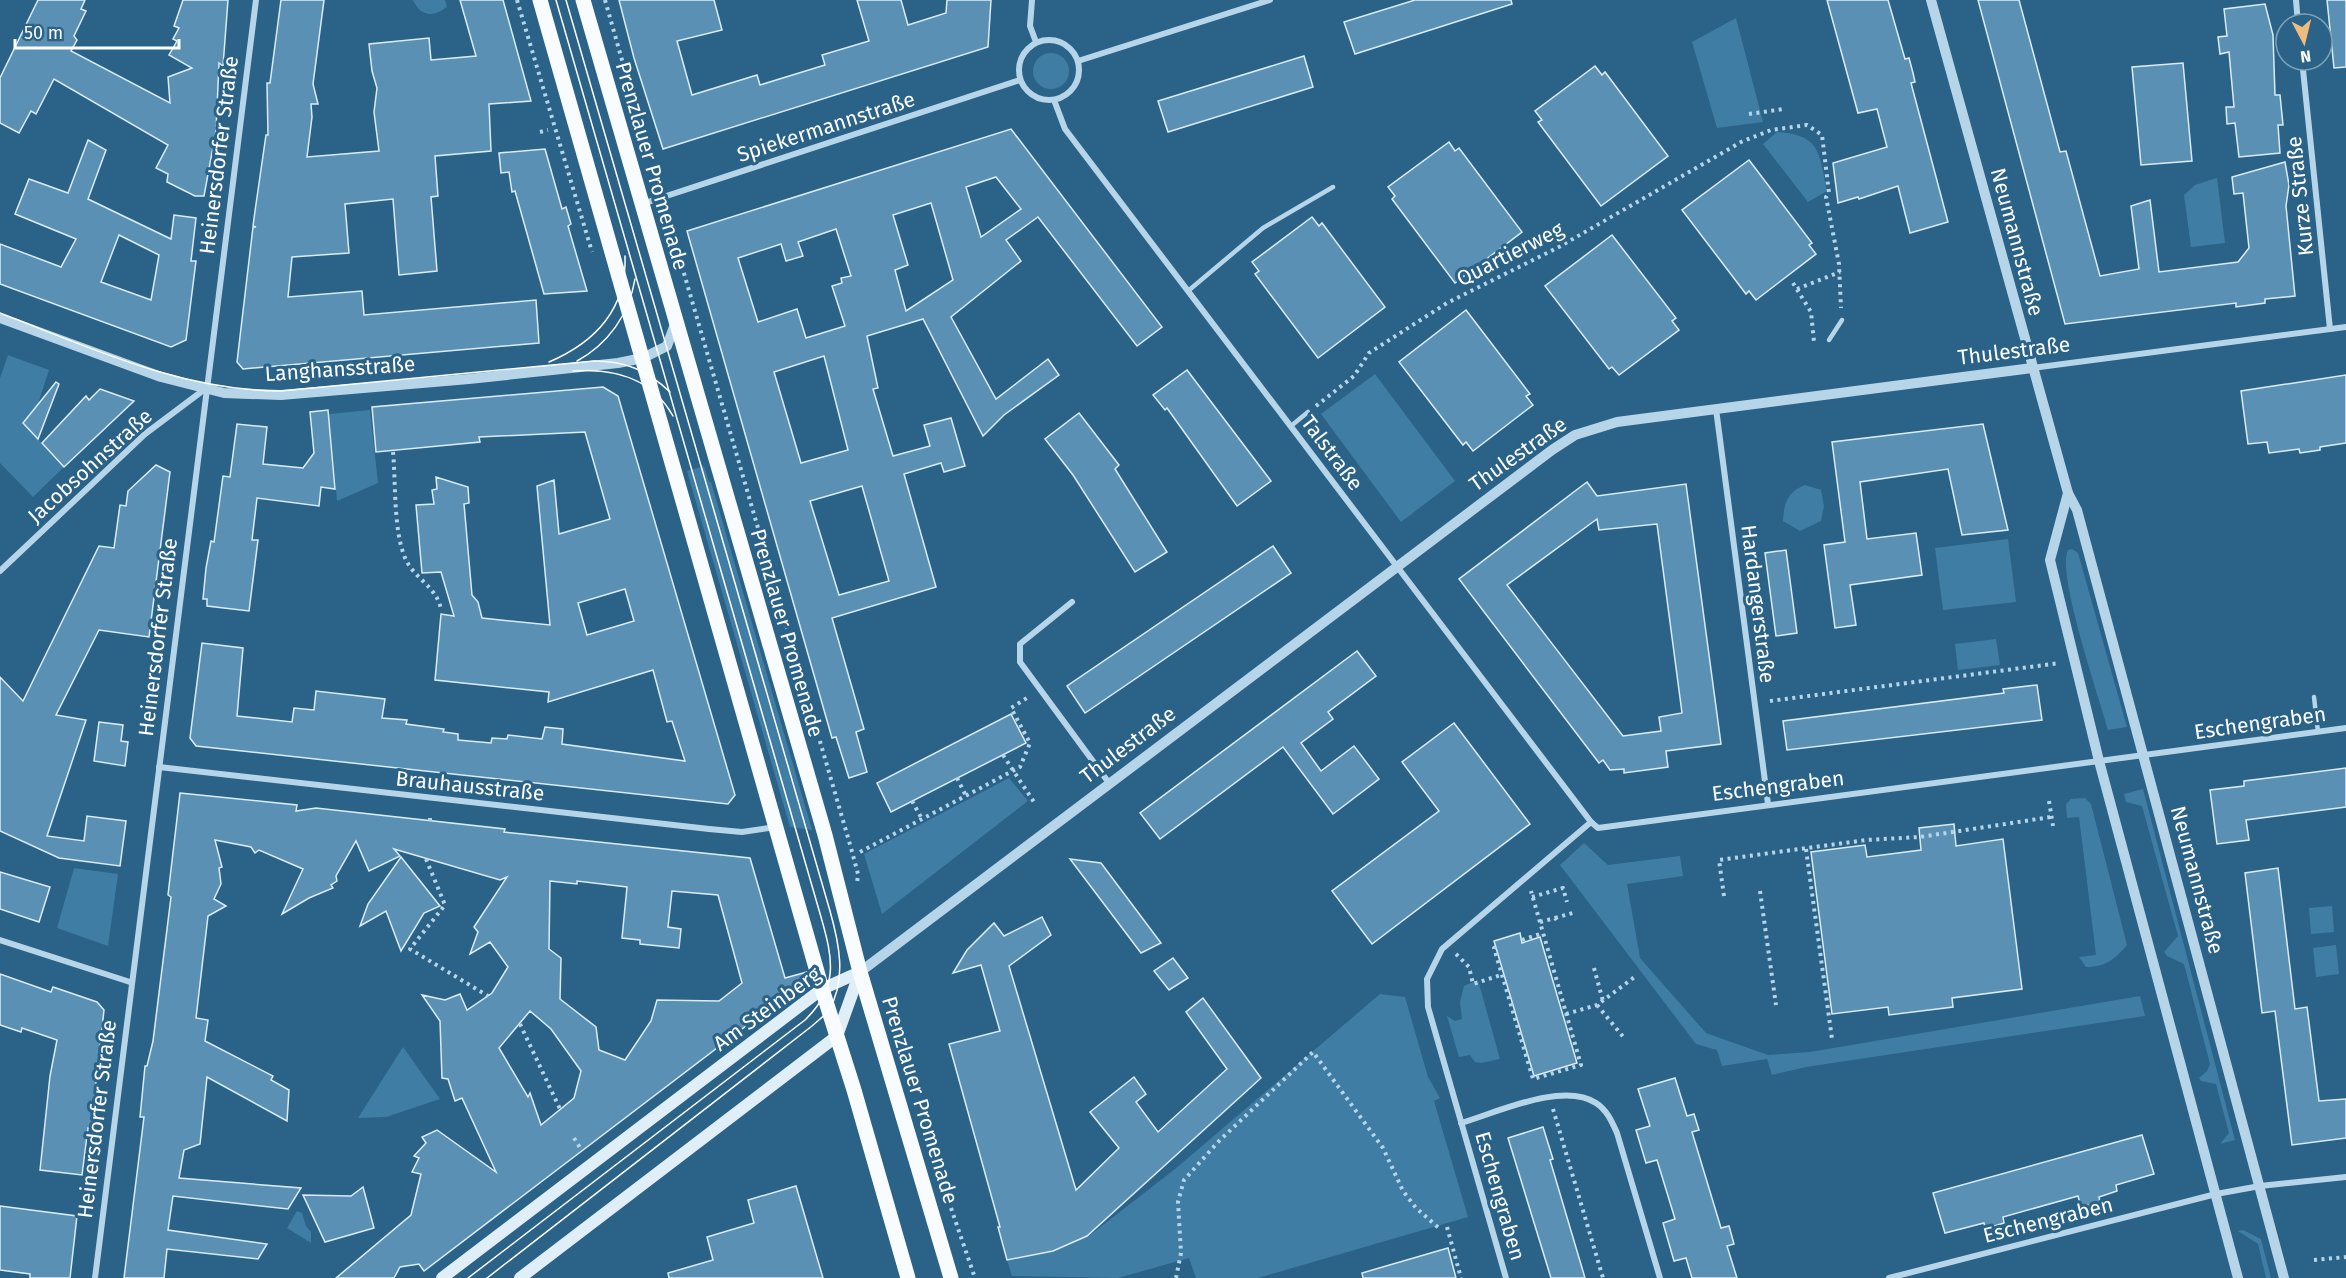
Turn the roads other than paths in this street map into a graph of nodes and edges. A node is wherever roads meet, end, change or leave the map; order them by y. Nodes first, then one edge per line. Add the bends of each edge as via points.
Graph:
1 (256, 0) edge
2 (540, 0) edge
3 (583, 0) edge
4 (1032, 0) edge
5 (1270, 0) edge
6 (1931, 0) edge
7 (1036, 42) junction
8 (1078, 61) junction
9 (2303, 72) edge
10 (1020, 80) junction
11 (1054, 100) junction
12 (1333, 187) dead end
13 (640, 204) junction
14 (1188, 291) junction
15 (0, 318) edge
16 (1842, 320) road end
17 (675, 324) junction
18 (2346, 327) edge
19 (2330, 329) junction
20 (1828, 340) dead end
21 (643, 358) junction
22 (2032, 368) junction
23 (206, 389) junction
24 (1716, 409) junction
25 (1308, 412) road end
26 (1291, 426) junction
27 (2068, 493) junction
28 (1397, 566) junction
29 (0, 571) edge
30 (1072, 602) dead end
31 (2314, 697) dead end
32 (2346, 728) edge
33 (2318, 732) junction
34 (2142, 755) junction
35 (2099, 761) junction
36 (159, 767) junction
37 (1109, 783) junction
38 (1768, 804) junction
39 (1591, 822) junction
40 (776, 826) junction
41 (0, 940) edge
42 (860, 972) junction
43 (130, 982) junction
44 (822, 989) junction
45 (837, 1036) junction
46 (1461, 1123) junction
47 (2346, 1177) edge
48 (2260, 1186) junction
49 (2216, 1194) junction
50 (95, 1278) edge
51 (442, 1278) edge
52 (520, 1278) edge
53 (908, 1278) edge
54 (951, 1278) edge
55 (1506, 1278) edge
56 (1660, 1278) edge
57 (1888, 1278) edge
58 (2238, 1278) edge
59 (2284, 1278) edge

1 - 23 street, Heinersdorfer Straße
2 - 21 main road
3 - 13 main road, Prenzlauer Promenade
4 - 7 street via 1030,26
5 - 8 street
6 - 22 street, Neumannstraße
7 - 8 street via 1057,40 1074,52
7 - 10 street via 1021,57
8 - 11 street via 1077,81 1071,90
9 - 19 street, Kurze Straße
10 - 11 street via 1033,96
10 - 13 street, Spiekermannstraße
11 - 14 street, Talstraße via 1065,129
12 - 14 lane via 1263,228
13 - 17 main road, Prenzlauer Promenade
14 - 26 street, Talstraße
15 - 23 street, Langhansstraße via 160,377
16 - 20 lane
17 - 21 street, Langhansstraße via 667,346
17 - 42 main road, Prenzlauer Promenade via 825,835
18 - 19 street, Thulestraße
19 - 22 street, Thulestraße
21 - 23 street, Langhansstraße via 470,380 281,395
21 - 40 main road
22 - 24 street, Thulestraße
22 - 27 street, Neumannstraße
23 - 29 street, Jacobsohnstraße via 146,434
23 - 36 street, Heinersdorfer Straße
24 - 28 street, Thulestraße via 1617,422 1575,435
24 - 38 street, Hardangerstraße
25 - 26 lane
26 - 28 street, Talstraße
27 - 34 street, Neumannstraße via 2077,510
27 - 35 street via 2050,560
28 - 37 street, Thulestraße
28 - 39 street, Talstraße
30 - 37 street via 1020,644 1020,662
31 - 33 lane
32 - 33 street, Eschengraben
33 - 34 street, Eschengraben
34 - 35 street, Eschengraben
34 - 48 street, Neumannstraße
35 - 38 street, Eschengraben
35 - 49 street
36 - 40 street, Brauhausstraße via 709,829 742,832
36 - 43 street, Heinersdorfer Straße
37 - 42 street, Thulestraße
38 - 39 street, Eschengraben via 1598,828
39 - 46 street, Eschengraben via 1442,950 1432,966 1427,979 1428,1007
40 - 44 main road
41 - 43 street
42 - 44 main road, Am Steinberg
42 - 45 main road, Am Steinberg
42 - 54 main road, Prenzlauer Promenade
43 - 50 street, Heinersdorfer Straße
44 - 45 main road
44 - 51 main road, Am Steinberg
45 - 52 main road
45 - 53 main road
46 - 55 street, Eschengraben
46 - 56 street, Eschengraben via 1557,1094 1580,1096 1597,1103 1617,1133
47 - 48 street, Eschengraben
48 - 49 street, Eschengraben
48 - 59 street, Neumannstraße
49 - 57 street, Eschengraben
49 - 58 street

